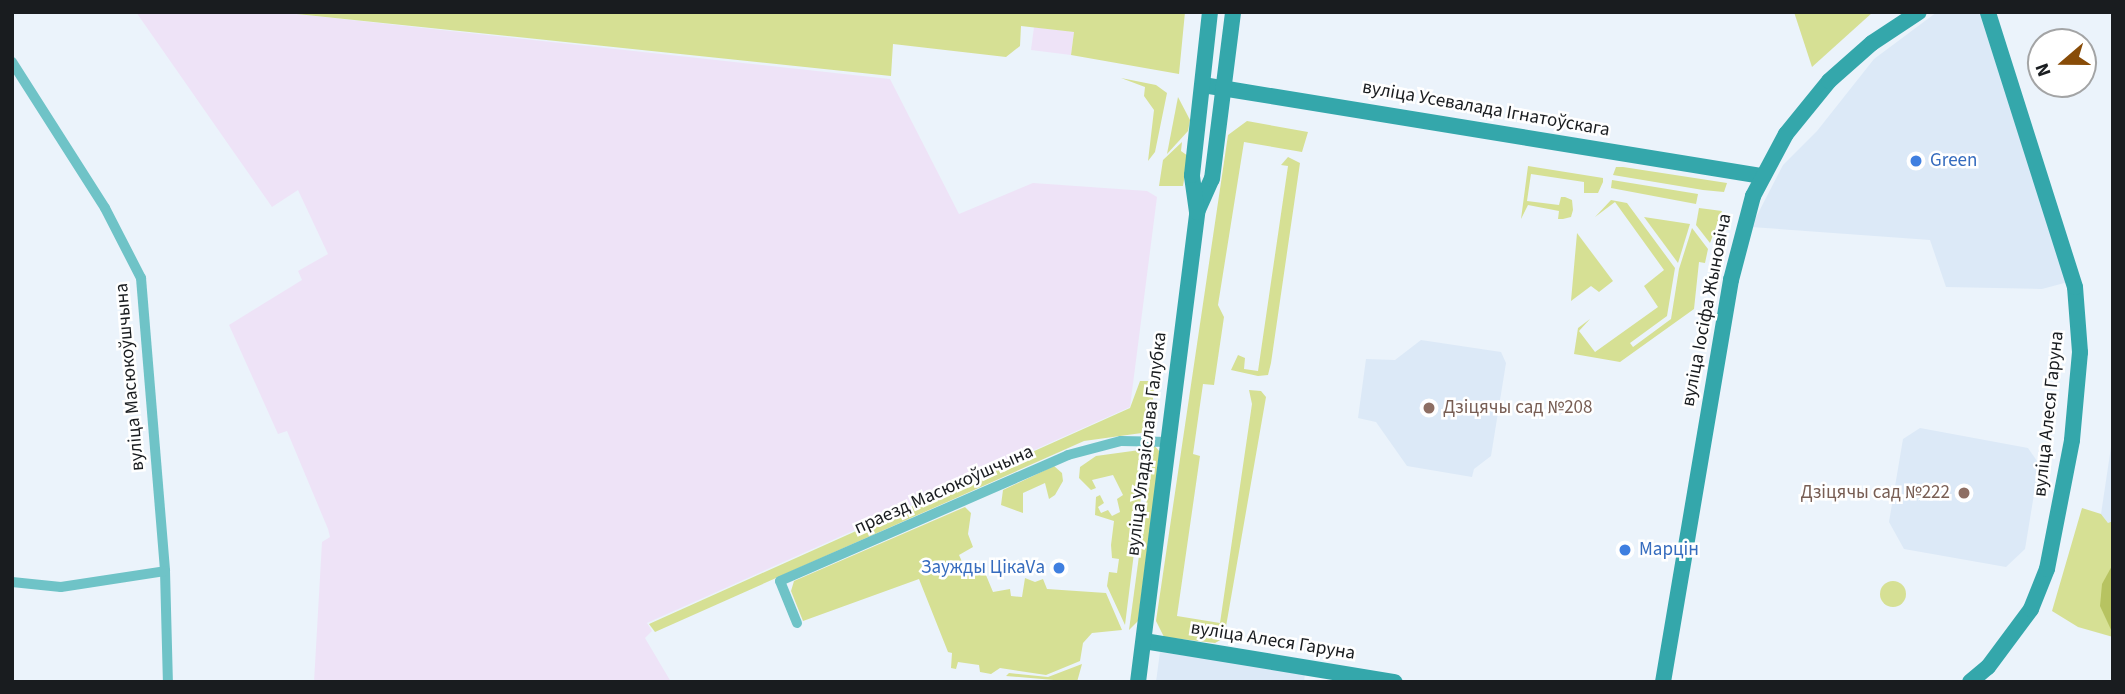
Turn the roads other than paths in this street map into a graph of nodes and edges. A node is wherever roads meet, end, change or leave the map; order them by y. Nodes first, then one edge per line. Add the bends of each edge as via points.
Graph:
1 (1210, 12) edge
2 (1233, 12) edge
3 (1919, 12) edge
4 (1987, 12) edge
5 (12, 62) edge
6 (1203, 85) junction
7 (1224, 88) junction
8 (1761, 176) junction
9 (1197, 212) junction
10 (1169, 442) junction
11 (165, 571) junction
12 (12, 582) edge
13 (797, 623) dead end
14 (1144, 641) junction
15 (169, 682) edge
16 (1138, 682) edge
17 (1395, 682) edge
18 (1663, 682) edge
19 (1970, 682) edge

1 - 6 main road, вуліца Уладзіслава Галубка
2 - 7 main road, вуліца Уладзіслава Галубка
3 - 8 main road, вуліца Іосіфа Жыновіча via 1872,43 1829,81 1786,134
4 - 19 main road, вуліца Алеся Гаруна via 2078,303 2080,352 2072,440 2050,556 2031,609 1988,667
5 - 11 street, вуліца Масюкоўшчына via 105,208 141,278
6 - 7 main road, вуліца Усевалада Ігнатоўскага
6 - 9 main road, вуліца Уладзіслава Галубка via 1192,175
7 - 8 main road, вуліца Усевалада Ігнатоўскага
7 - 9 main road, вуліца Уладзіслава Галубка via 1212,179
8 - 18 main road, вуліца Іосіфа Жыновіча via 1731,280
9 - 10 main road, вуліца Уладзіслава Галубка
10 - 13 street, праезд Масюкоўшчына via 1121,441 1068,455 780,581
10 - 14 main road, вуліца Уладзіслава Галубка
11 - 12 street via 61,587
11 - 15 street, вуліца Масюкоўшчына
14 - 16 main road, вуліца Уладзіслава Галубка
14 - 17 main road, вуліца Алеся Гаруна

